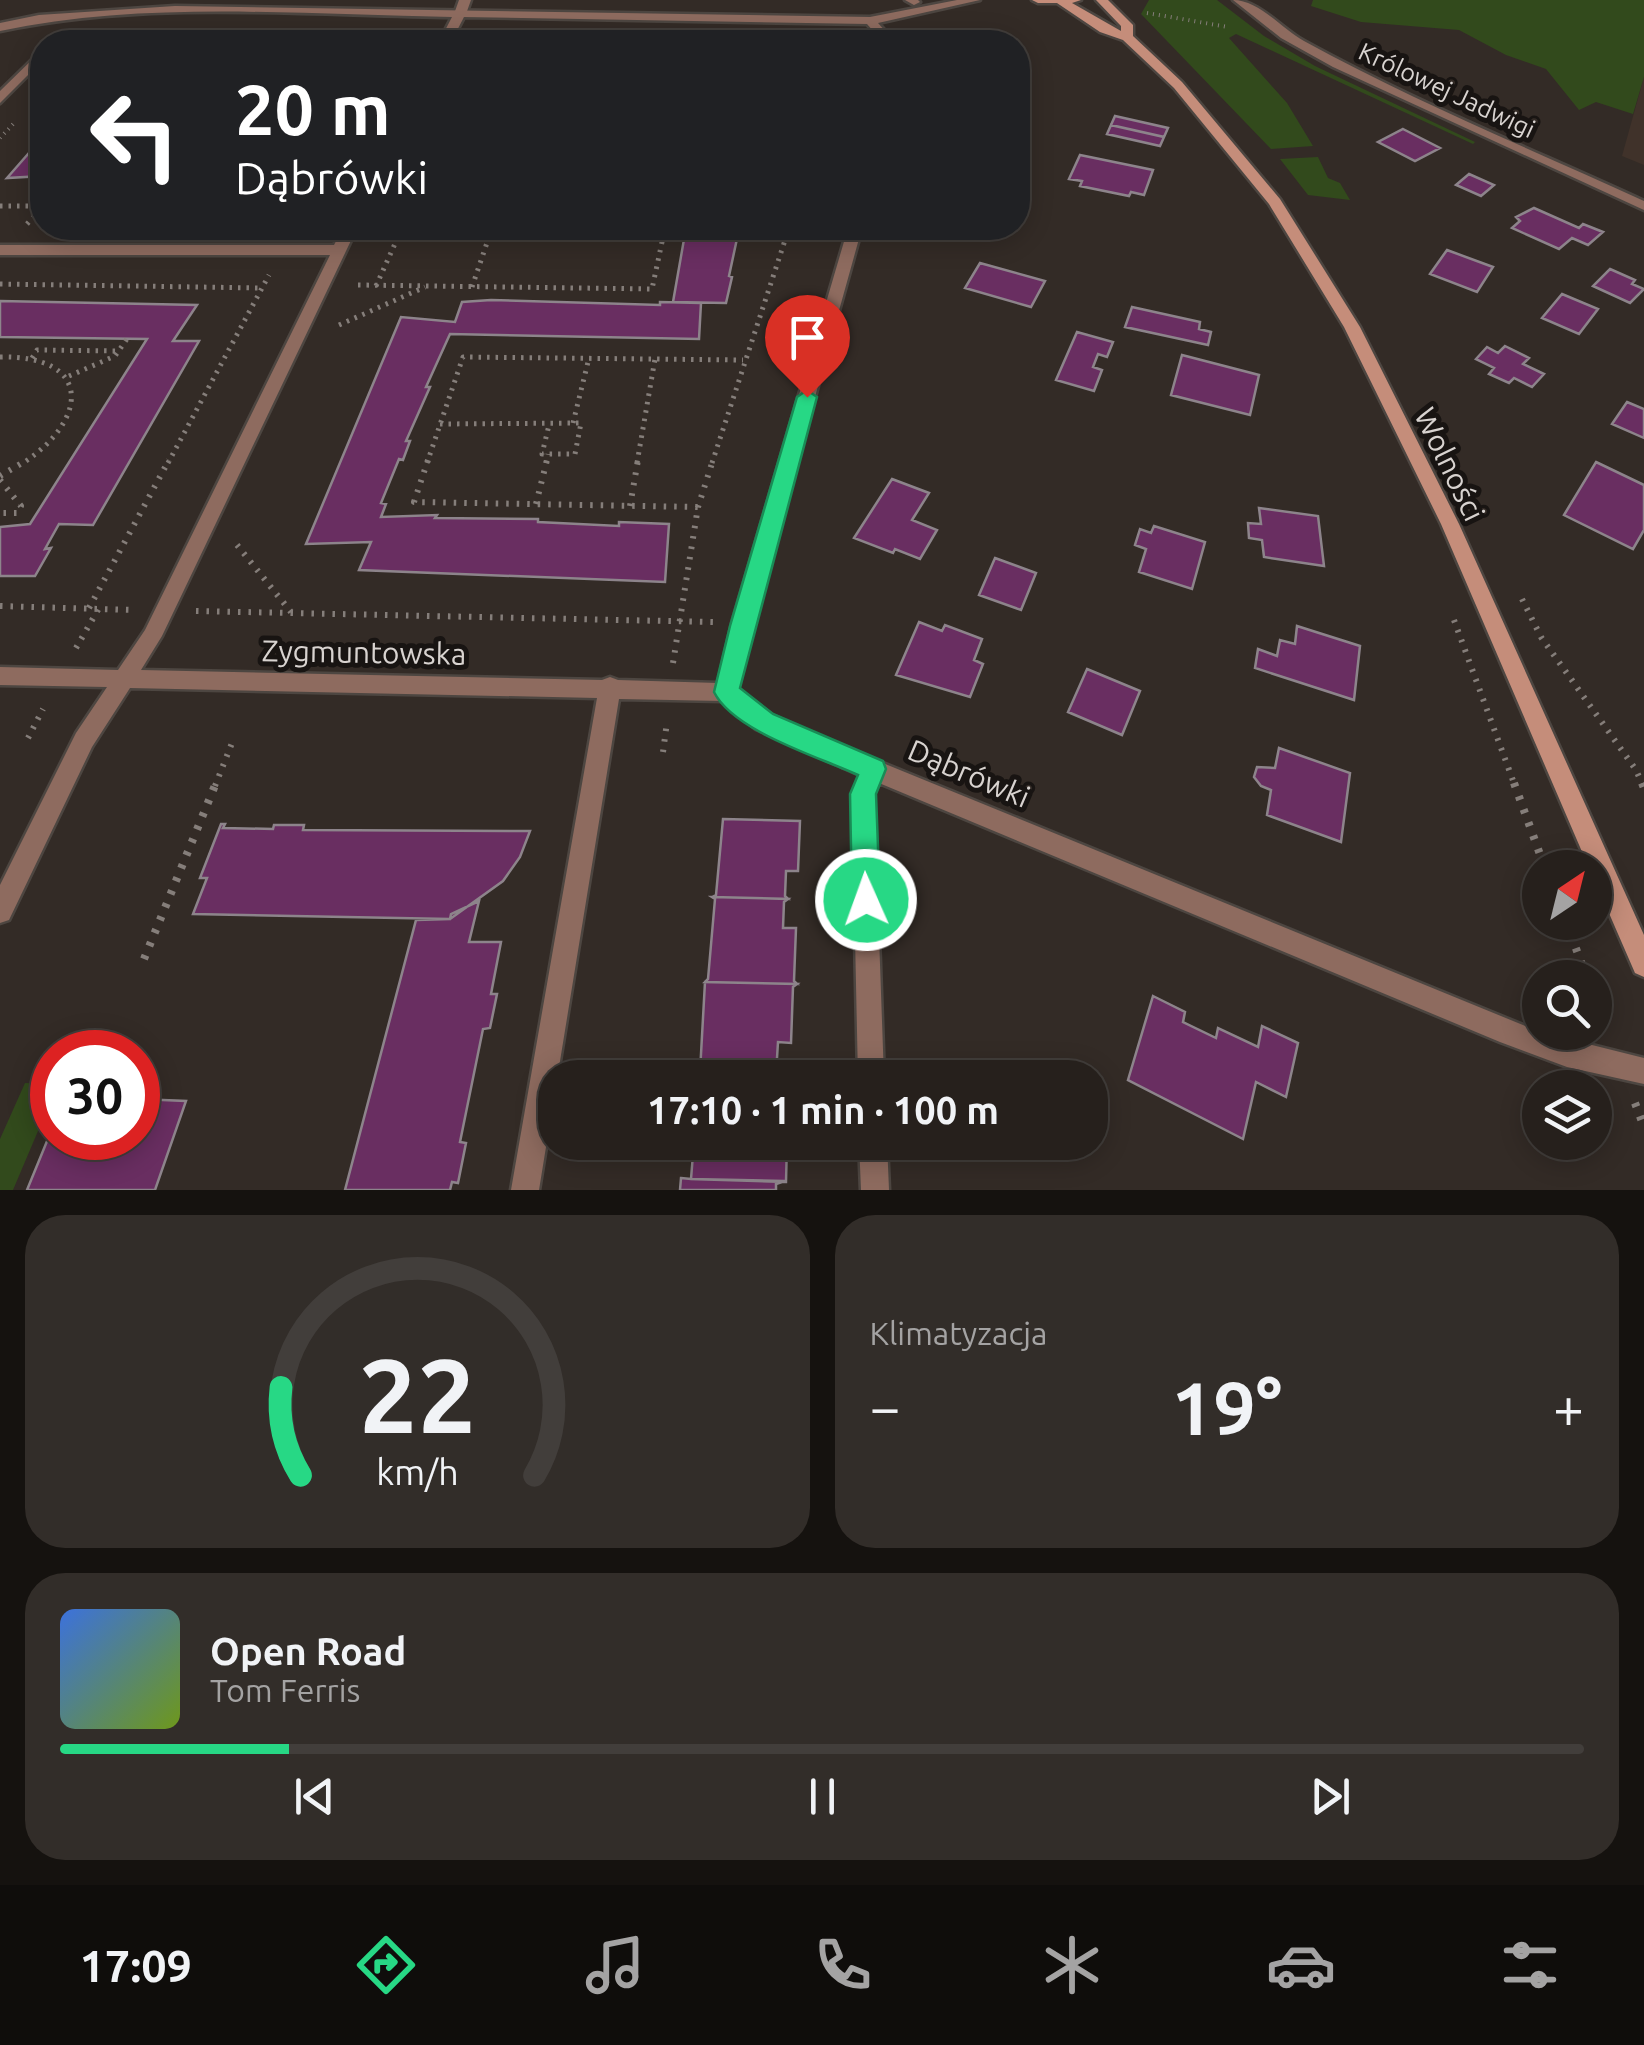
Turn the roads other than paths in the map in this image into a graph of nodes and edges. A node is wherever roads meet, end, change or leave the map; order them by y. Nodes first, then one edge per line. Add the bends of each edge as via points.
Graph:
1 (465, 0) edge
2 (974, 0) edge
3 (1038, 0) edge
4 (1080, 0) edge
5 (1102, 0) edge
6 (1239, 0) edge
7 (915, 1) edge
8 (1062, 2) edge
9 (460, 14) junction
10 (870, 21) junction
11 (0, 28) edge
12 (451, 30) edge
13 (878, 30) edge
14 (1127, 37) junction
15 (30, 67) edge
16 (0, 99) edge
17 (1644, 206) edge
18 (344, 240) edge
19 (852, 240) edge
20 (0, 250) edge
21 (339, 250) junction
22 (0, 676) edge
23 (126, 678) junction
24 (610, 686) junction
25 (726, 692) junction
26 (874, 769) junction
27 (0, 911) edge
28 (1644, 964) edge
29 (871, 1060) edge
30 (1644, 1072) edge
31 (874, 1160) edge
32 (525, 1190) edge
33 (875, 1190) edge

1 - 9 street
2 - 10 street
3 - 8 main road
4 - 8 main road
5 - 14 main road, Wolności via 1126,25
6 - 17 street, Królowej Jadwigi via 1337,64
7 - 10 street
8 - 14 main road, Wolności
9 - 10 street
9 - 11 street via 175,9 40,18
9 - 12 street
10 - 13 street
14 - 28 main road, Wolności via 1242,157 1352,327 1450,524
15 - 16 street
18 - 21 street
19 - 25 street
20 - 21 street
21 - 23 street
22 - 23 street, Zygmuntowska
23 - 24 street, Zygmuntowska
23 - 27 street via 84,740
24 - 25 street, Zygmuntowska
24 - 32 street
25 - 26 street, Dąbrówki via 764,722
26 - 29 street via 863,794
26 - 30 street, Dąbrówki via 1500,1029
31 - 33 street

